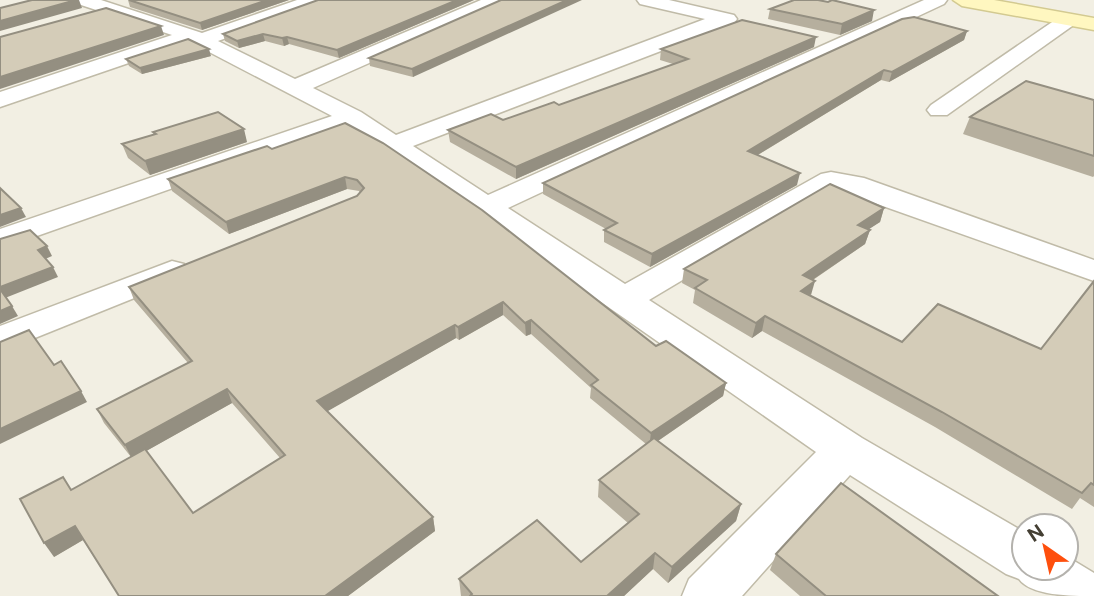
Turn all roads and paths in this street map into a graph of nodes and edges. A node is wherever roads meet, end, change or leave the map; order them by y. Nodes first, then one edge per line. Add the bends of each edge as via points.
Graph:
1 (314, 0) edge
2 (496, 0) edge
3 (646, 0) edge
4 (938, 0) edge
5 (962, 0) edge
6 (1014, 0) edge
7 (89, 9) edge
8 (1094, 14) edge
9 (725, 18) junction
10 (1068, 19) junction
11 (751, 24) edge
12 (1094, 24) edge
13 (196, 37) junction
14 (815, 38) edge
15 (841, 44) junction
16 (294, 88) junction
17 (0, 100) edge
18 (939, 110) dead end
19 (352, 117) junction
20 (393, 145) junction
21 (485, 207) junction
22 (0, 240) edge
23 (205, 257) edge
24 (1094, 271) edge
25 (623, 300) junction
26 (0, 340) edge
27 (846, 450) junction
28 (1010, 550) edge
29 (1063, 582) edge
30 (708, 596) edge
31 (1086, 596) edge

1 - 13 street
2 - 16 street
3 - 9 street
4 - 15 street
5 - 10 main road
6 - 8 main road
7 - 13 street
9 - 11 street
9 - 20 street
10 - 12 main road
10 - 18 street
13 - 16 street
13 - 17 street
14 - 15 street
15 - 21 street
16 - 19 street
19 - 20 street
19 - 22 street
20 - 21 street
21 - 25 street
23 - 26 street
24 - 25 street via 854,184 831,180
25 - 27 street
27 - 28 street
27 - 30 street
29 - 31 street

